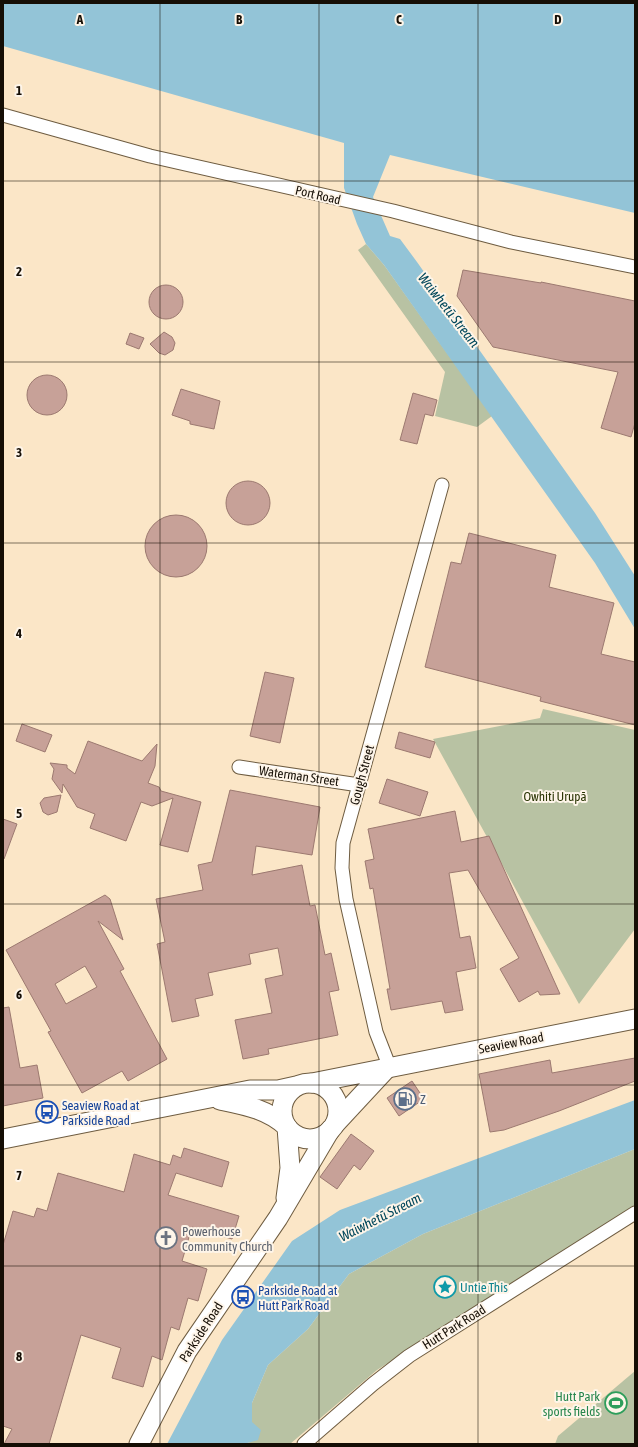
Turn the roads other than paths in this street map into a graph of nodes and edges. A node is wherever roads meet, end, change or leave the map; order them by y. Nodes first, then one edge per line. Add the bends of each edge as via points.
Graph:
1 (3, 115) edge
2 (635, 267) edge
3 (442, 485) dead end
4 (239, 767) dead end
5 (359, 785) junction
6 (635, 1019) edge
7 (388, 1068) junction
8 (304, 1084) junction
9 (213, 1099) junction
10 (287, 1127) junction
11 (332, 1127) junction
12 (3, 1139) edge
13 (285, 1206) junction
14 (635, 1213) edge
15 (139, 1444) edge
16 (304, 1444) edge

1 - 2 street, Port Road via 150,156 393,211 512,242
3 - 5 street, Gough Street
4 - 5 street, Waterman Street
5 - 7 street, Gough Street via 343,843 342,868 346,899 376,1032
6 - 7 main road, Seaview Road
7 - 8 main road, Seaview Road
7 - 11 main road
8 - 9 main road, Seaview Road via 278,1090 250,1090
8 - 10 main road via 290,1091 283,1102 282,1116
8 - 11 main road via 326,1088 332,1094 338,1109
9 - 10 main road, Seaview Road via 258,1109 279,1119
9 - 12 main road, Seaview Road
10 - 11 main road via 297,1136 314,1139 323,1136
10 - 13 main road, Parkside Road via 290,1168
11 - 13 main road, Parkside Road
13 - 15 main road, Parkside Road via 187,1350
14 - 16 street, Hutt Park Road via 409,1356

